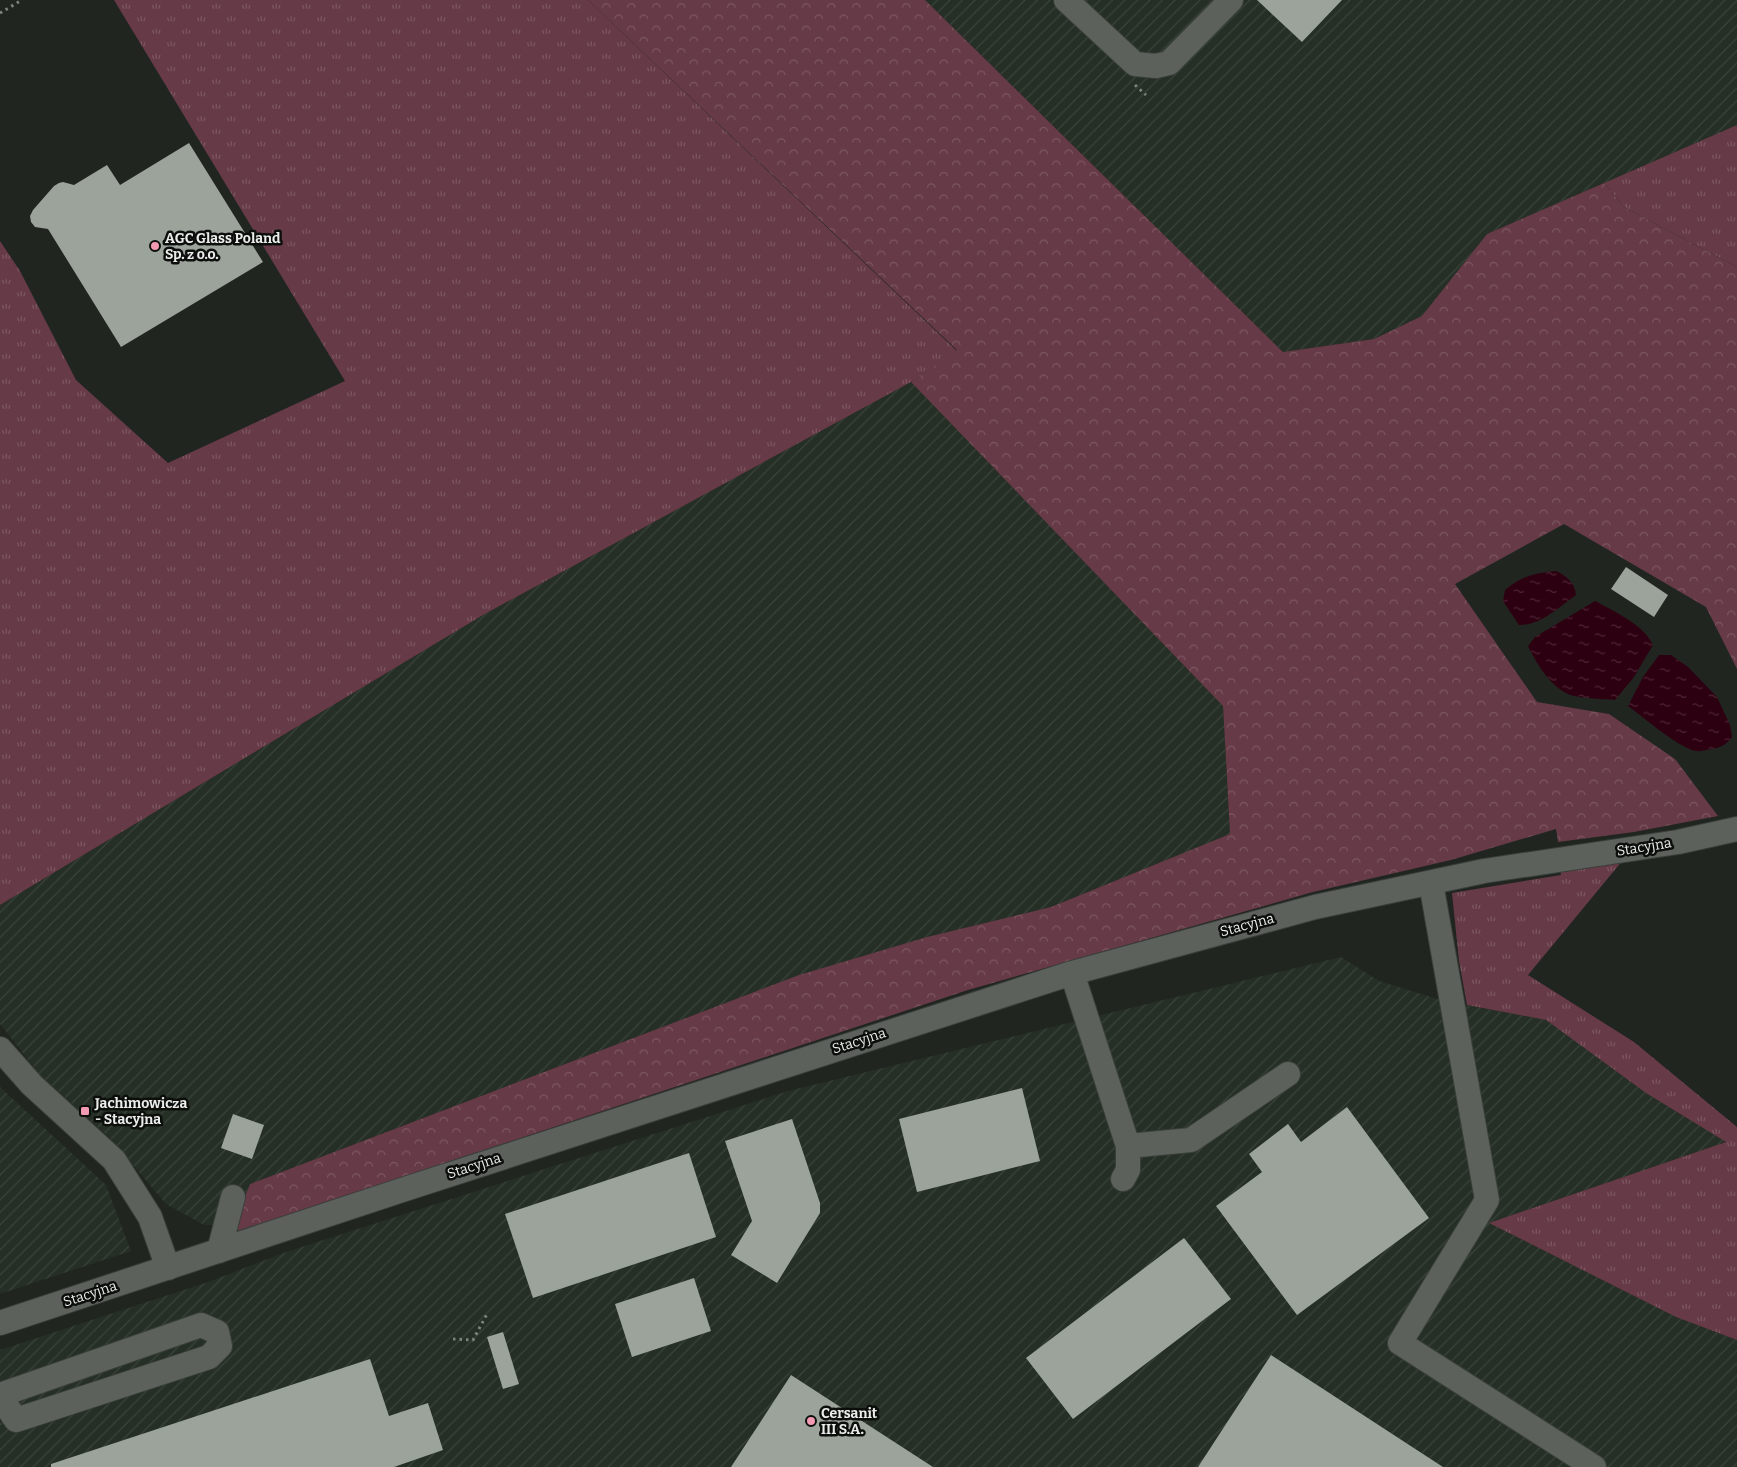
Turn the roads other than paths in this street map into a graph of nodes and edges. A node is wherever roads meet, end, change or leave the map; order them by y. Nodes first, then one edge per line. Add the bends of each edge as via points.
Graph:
1 (1066, 0) edge
2 (1231, 0) edge
3 (1737, 829) edge
4 (1431, 883) junction
5 (1072, 973) junction
6 (0, 1048) edge
7 (1288, 1074) dead end
8 (1128, 1146) junction
9 (1123, 1179) dead end
10 (233, 1197) dead end
11 (219, 1251) junction
12 (168, 1268) junction
13 (0, 1323) edge
14 (0, 1396) edge
15 (1594, 1467) edge

1 - 2 street via 1136,64 1156,66 1169,63
3 - 4 street, Stacyjna via 1678,842 1484,871
4 - 5 street, Stacyjna via 1315,907
4 - 15 street via 1487,1200 1400,1343
5 - 8 street
5 - 11 street, Stacyjna
6 - 12 street via 32,1085 114,1160 150,1217
7 - 8 street via 1191,1140
8 - 9 street via 1128,1170
10 - 11 street
11 - 12 street, Stacyjna
12 - 13 street, Stacyjna
14 - 14 street via 201,1325 217,1332 220,1346 209,1357 16,1420

